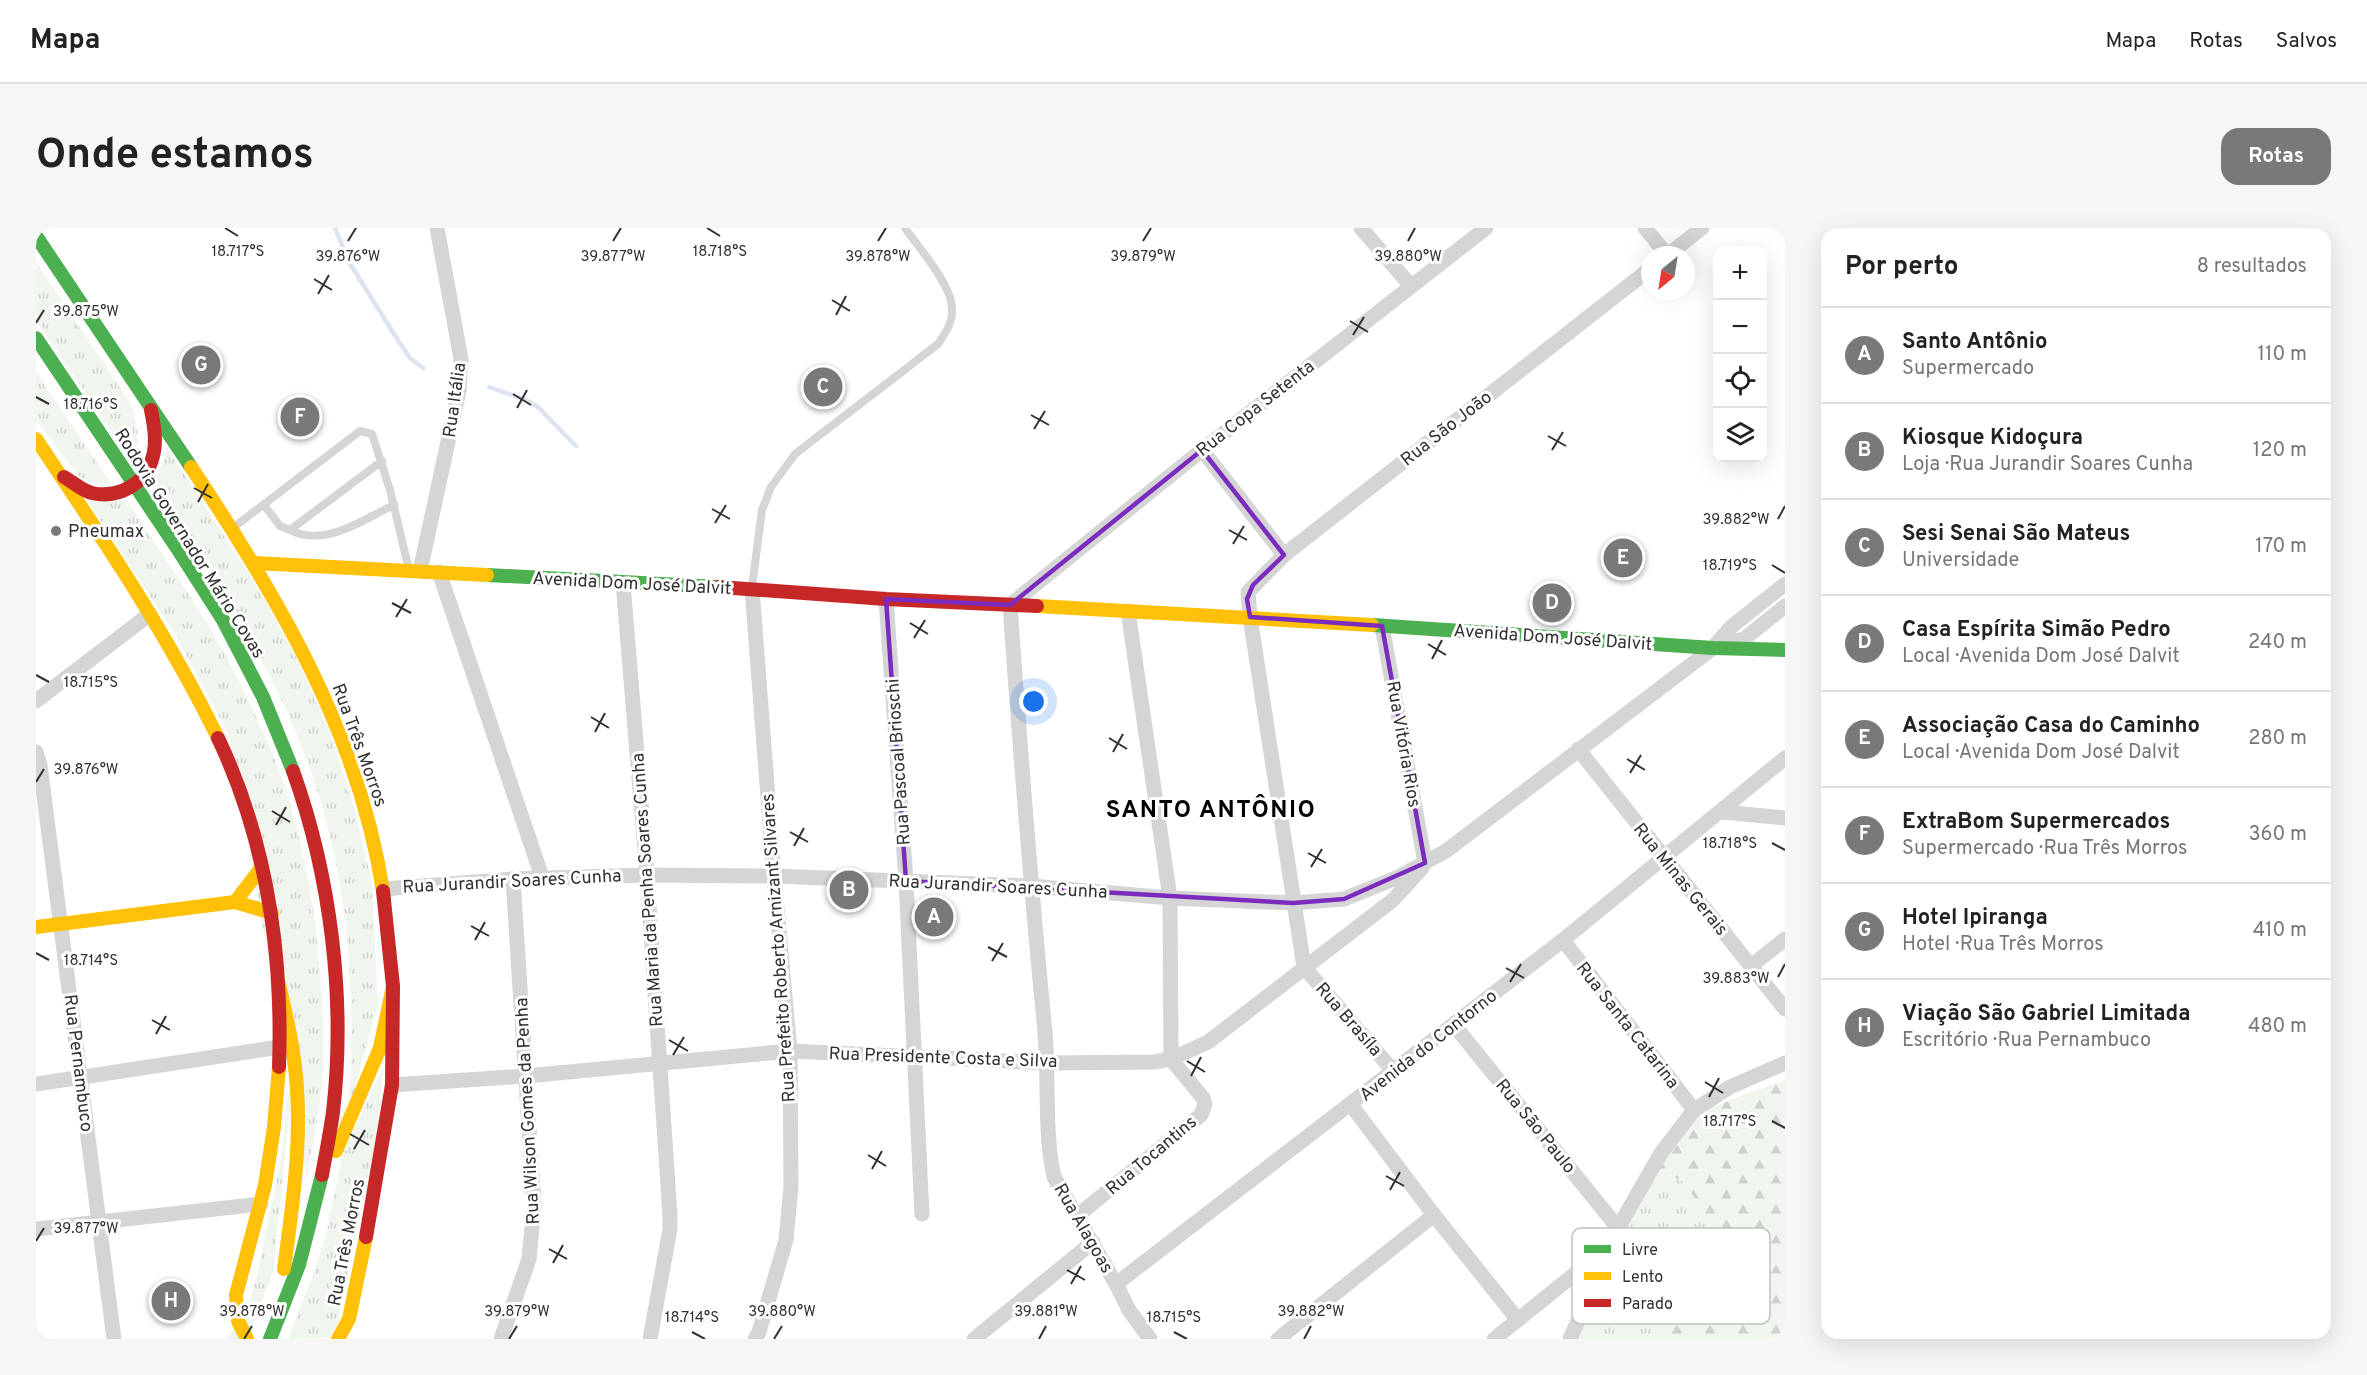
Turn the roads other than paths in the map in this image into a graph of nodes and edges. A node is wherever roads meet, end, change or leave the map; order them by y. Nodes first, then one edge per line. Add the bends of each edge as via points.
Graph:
1 (437, 228) edge
2 (905, 228) edge
3 (1361, 228) edge
4 (1486, 228) edge
5 (1645, 228) edge
6 (1702, 228) edge
7 (36, 237) edge
8 (1660, 246) edge
9 (1679, 246) edge
10 (1641, 276) edge
11 (1411, 286) junction
12 (36, 338) edge
13 (151, 405) junction
14 (36, 439) edge
15 (1202, 450) junction
16 (382, 461) junction
17 (60, 475) junction
18 (135, 486) junction
19 (264, 505) junction
20 (394, 505) junction
21 (232, 528) junction
22 (290, 530) junction
23 (1284, 555) junction
24 (254, 563) junction
25 (414, 571) junction
26 (439, 572) junction
27 (623, 583) junction
28 (1785, 584) edge
29 (752, 590) junction
30 (886, 599) junction
31 (1010, 605) junction
32 (1785, 606) edge
33 (1128, 611) junction
34 (150, 614) junction
35 (1250, 617) junction
36 (1382, 626) junction
37 (1713, 648) junction
38 (1785, 650) edge
39 (36, 701) edge
40 (1578, 749) junction
41 (36, 752) edge
42 (1785, 758) edge
43 (1722, 812) junction
44 (1785, 818) edge
45 (1664, 858) junction
46 (1425, 863) junction
47 (262, 867) junction
48 (647, 874) junction
49 (774, 876) junction
50 (542, 877) junction
51 (513, 879) junction
52 (906, 880) junction
53 (1031, 886) junction
54 (383, 888) junction
55 (1170, 898) junction
56 (235, 902) junction
57 (1293, 903) junction
58 (272, 914) junction
59 (61, 924) junction
60 (36, 927) edge
61 (1785, 939) edge
62 (1563, 940) junction
63 (1752, 966) junction
64 (1304, 967) junction
65 (279, 984) junction
66 (393, 986) junction
67 (1785, 1009) edge
68 (1454, 1025) junction
69 (280, 1047) junction
70 (790, 1051) junction
71 (915, 1055) junction
72 (1171, 1059) junction
73 (659, 1062) junction
74 (1048, 1063) junction
75 (1785, 1063) edge
76 (1394, 1072) junction
77 (526, 1076) junction
78 (81, 1078) junction
79 (36, 1084) edge
80 (392, 1085) junction
81 (1351, 1105) junction
82 (1694, 1110) junction
83 (320, 1185) junction
84 (261, 1204) junction
85 (922, 1214) dead end
86 (1434, 1215) junction
87 (1077, 1216) junction
88 (98, 1222) junction
89 (1618, 1228) joint
90 (36, 1229) edge
91 (1093, 1242) junction
92 (1572, 1277) edge
93 (1116, 1284) junction
94 (1518, 1320) junction
95 (277, 1324) junction
96 (1576, 1324) edge
97 (755, 1338) edge
98 (114, 1339) edge
99 (247, 1339) edge
100 (270, 1339) edge
101 (338, 1339) edge
102 (501, 1339) edge
103 (650, 1339) edge
104 (974, 1339) edge
105 (1150, 1339) edge
106 (1278, 1339) edge
107 (1494, 1339) edge
108 (1570, 1339) edge

1 - 25 street, Rua Itália via 461,359 456,403
2 - 29 lane via 948,290 953,309 950,325 938,344 789,462 771,487 762,510
3 - 11 street
4 - 11 street, Rua Copa Setenta
5 - 8 street
6 - 9 street
7 - 13 main road, Rua Três Morros
10 - 23 street, Rua São João
11 - 15 street, Rua Copa Setenta
12 - 18 main road, Rodovia Governador Mário Covas
13 - 18 main road via 155,443 152,463
13 - 21 main road, Rua Três Morros
14 - 17 main road
15 - 23 street
15 - 31 street, Rua Copa Setenta
16 - 19 lane via 372,434 360,431
16 - 20 lane
16 - 22 lane
17 - 18 main road via 90,492 121,493
17 - 34 main road
18 - 83 main road, Rodovia Governador Mário Covas via 228,630 263,696 312,830 334,954 338,1017 334,1103
19 - 21 lane
19 - 22 lane via 280,526
20 - 22 lane via 332,534 313,537
20 - 25 lane
21 - 24 main road, Rua Três Morros
23 - 35 street, Rua São João via 1248,592
24 - 25 main road, Avenida Dom José Dalvit
24 - 54 main road, Rua Três Morros via 329,704 369,819
25 - 26 main road, Avenida Dom José Dalvit
26 - 27 main road, Avenida Dom José Dalvit
26 - 50 street
27 - 29 main road, Avenida Dom José Dalvit
27 - 48 street, Rua Maria da Penha Soares Cunha
28 - 37 street via 1731,627
29 - 30 main road, Avenida Dom José Dalvit
29 - 49 street, Rua Prefeito Roberto Arnizant Silvares
30 - 31 main road, Avenida Dom José Dalvit
30 - 52 street, Rua Pascoal Brioschi
31 - 33 main road, Avenida Dom José Dalvit
31 - 53 street
32 - 37 street via 1744,639
33 - 35 main road, Avenida Dom José Dalvit
33 - 55 street
34 - 39 street
34 - 47 main road via 220,743 239,788
35 - 36 main road, Avenida Dom José Dalvit
35 - 57 street
36 - 37 main road, Avenida Dom José Dalvit
36 - 46 street, Rua Vitória Rios
37 - 38 main road, Avenida Dom José Dalvit
37 - 40 street
40 - 45 street, Rua Minas Gerais
40 - 46 street
41 - 59 street, Rua Pernambuco
42 - 43 street, Avenida do Contorno
43 - 44 street
43 - 45 street, Avenida do Contorno
45 - 62 street, Avenida do Contorno
45 - 63 street, Rua Minas Gerais
46 - 57 street, Rua Jurandir Soares Cunha via 1344,899
46 - 64 street, Rua Presidente Costa e Silva via 1393,900
47 - 56 main road
47 - 58 main road
48 - 49 street, Rua Jurandir Soares Cunha
48 - 50 street, Rua Jurandir Soares Cunha
48 - 73 street, Rua Maria da Penha Soares Cunha
49 - 52 street, Rua Jurandir Soares Cunha
49 - 70 street, Rua Prefeito Roberto Arnizant Silvares
50 - 51 street, Rua Jurandir Soares Cunha
51 - 54 street, Rua Jurandir Soares Cunha
51 - 77 street, Rua Wilson Gomes da Penha
52 - 53 street, Rua Jurandir Soares Cunha
52 - 71 street, Rua Pascoal Brioschi
53 - 55 street, Rua Jurandir Soares Cunha
53 - 74 street
54 - 66 main road, Rua Três Morros
55 - 57 street, Rua Jurandir Soares Cunha
55 - 72 street
56 - 58 main road
56 - 59 main road
57 - 64 street
58 - 65 main road
59 - 60 main road
59 - 78 street, Rua Pernambuco
61 - 63 street
62 - 68 street, Avenida do Contorno
62 - 82 street, Rua Santa Catarina
63 - 67 street, Rua Minas Gerais
64 - 72 street, Rua Presidente Costa e Silva via 1208,1042
64 - 76 street, Rua Brasíla
65 - 69 main road
65 - 95 main road via 294,1056 298,1103 297,1156
66 - 80 main road, Rua Três Morros
66 - 83 main road via 380,1048
68 - 76 street, Avenida do Contorno
68 - 89 street, Rua São Paulo
69 - 78 street
69 - 84 main road
70 - 71 street, Rua Presidente Costa e Silva
70 - 73 street, Rua Presidente Costa e Silva
70 - 97 street, Rua Prefeito Roberto Arnizant Silvares via 791,1186 786,1240
71 - 74 street, Rua Presidente Costa e Silva
71 - 85 street, Rua Pascoal Brioschi
72 - 74 street, Rua Presidente Costa e Silva
72 - 87 street, Rua Tocantins via 1203,1098 1201,1115
73 - 77 street, Rua Presidente Costa e Silva
73 - 103 street, Rua Maria da Penha Soares Cunha via 670,1229
74 - 87 street, Rua Alagoas via 1054,1177
75 - 82 street via 1730,1087
76 - 81 street, Avenida do Contorno
77 - 80 street, Rua Presidente Costa e Silva
77 - 102 street, Rua Wilson Gomes da Penha via 533,1234 529,1259
78 - 79 street
78 - 88 street, Rua Pernambuco
80 - 101 main road, Rua Três Morros via 369,1225 349,1319
81 - 86 street
81 - 93 street, Avenida do Contorno
82 - 89 street via 1661,1153
83 - 95 main road, Rodovia Governador Mário Covas via 302,1254
84 - 88 street
84 - 99 main road via 236,1288 236,1314
86 - 94 street
86 - 106 street
87 - 91 street, Rua Alagoas
88 - 90 street
88 - 98 street, Rua Pernambuco
91 - 93 street, Rua Alagoas
91 - 104 street
92 - 94 street
93 - 105 street
94 - 107 street
95 - 100 main road, Rodovia Governador Mário Covas
96 - 108 street

